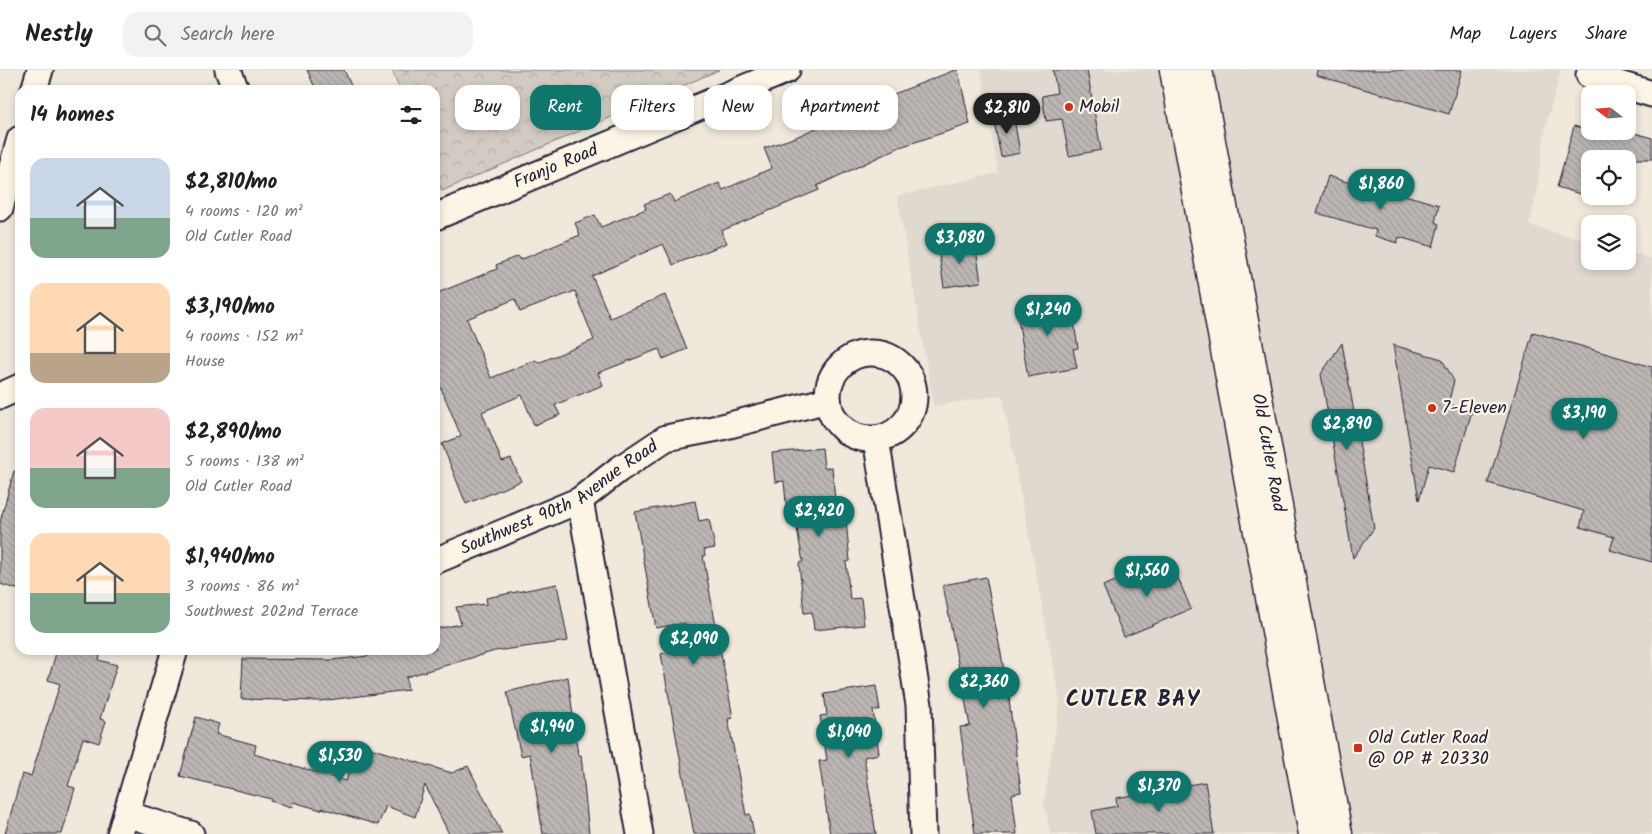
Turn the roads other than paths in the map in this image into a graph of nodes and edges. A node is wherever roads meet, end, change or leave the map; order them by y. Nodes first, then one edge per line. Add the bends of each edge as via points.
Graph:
1 (40, 70) edge
2 (228, 70) edge
3 (787, 70) edge
4 (1174, 70) edge
5 (1198, 70) edge
6 (1589, 75) dead end
7 (36, 85) edge
8 (234, 85) edge
9 (1652, 94) edge
10 (15, 156) edge
11 (0, 208) edge
12 (440, 215) edge
13 (1218, 246) junction
14 (15, 390) edge
15 (0, 396) edge
16 (828, 400) junction
17 (876, 439) junction
18 (580, 500) junction
19 (440, 559) edge
20 (173, 658) edge
21 (1304, 717) junction
22 (123, 824) edge
23 (191, 834) edge
24 (640, 834) edge
25 (923, 834) edge
26 (1314, 834) edge
27 (1338, 834) edge

1 - 7 street
2 - 8 street
3 - 12 street, Franjo Road
4 - 13 main road, Old Cutler Road
5 - 13 main road, Old Cutler Road
6 - 9 street
10 - 11 street
13 - 21 main road, Old Cutler Road
14 - 15 street
16 - 17 street via 839,425 849,434 862,439
16 - 17 street via 829,385 845,362 872,352 898,362 914,387 910,415 890,436
16 - 18 street, Southwest 90th Avenue Road via 666,438
17 - 25 street via 919,705
18 - 19 street, Southwest 90th Avenue Road
18 - 24 street
20 - 22 street
21 - 26 main road, Old Cutler Road
21 - 27 main road, Old Cutler Road
22 - 23 street

